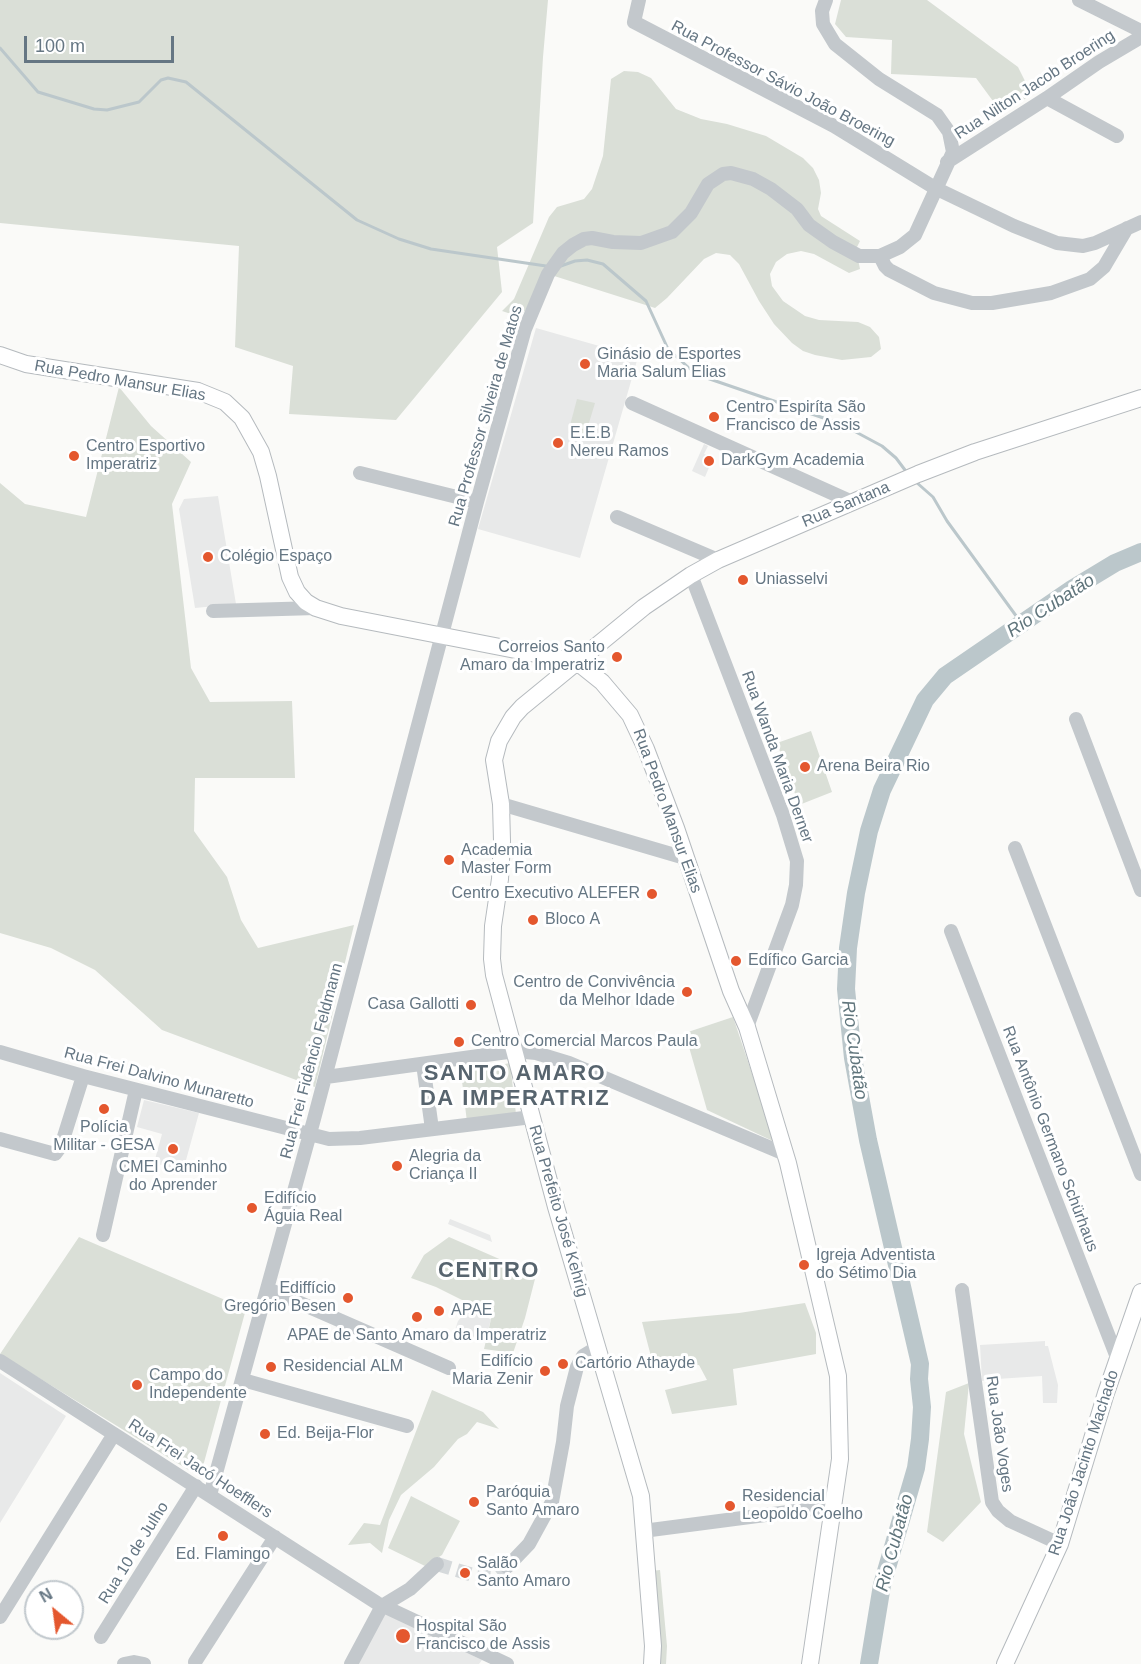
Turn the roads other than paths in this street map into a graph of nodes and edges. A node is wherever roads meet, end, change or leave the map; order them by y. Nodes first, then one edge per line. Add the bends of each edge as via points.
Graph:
1 (639, 0) edge
2 (826, 0) edge
3 (1079, 0) edge
4 (1141, 32) edge
5 (1141, 37) edge
6 (1047, 98) junction
7 (1117, 136) dead end
8 (947, 162) junction
9 (935, 188) junction
10 (1141, 222) edge
11 (1127, 228) junction
12 (880, 256) junction
13 (0, 355) edge
14 (1141, 399) edge
15 (632, 403) dead end
16 (360, 473) dead end
17 (477, 501) junction
18 (852, 502) junction
19 (617, 517) dead end
20 (718, 560) junction
21 (691, 575) junction
22 (316, 608) junction
23 (213, 611) dead end
24 (443, 634) junction
25 (525, 652) junction
26 (577, 662) junction
27 (554, 681) junction
28 (1076, 719) dead end
29 (501, 804) junction
30 (1015, 848) dead end
31 (685, 858) junction
32 (1141, 890) edge
33 (951, 931) dead end
34 (761, 987) junction
35 (735, 1000) junction
36 (747, 1027) junction
37 (514, 1051) junction
38 (0, 1052) edge
39 (423, 1064) junction
40 (83, 1076) junction
41 (326, 1077) junction
42 (136, 1090) junction
43 (532, 1117) junction
44 (432, 1129) junction
45 (310, 1135) junction
46 (0, 1140) edge
47 (785, 1154) junction
48 (1141, 1174) edge
49 (103, 1235) dead end
50 (268, 1289) junction
51 (962, 1290) dead end
52 (1141, 1292) edge
53 (598, 1347) junction
54 (1118, 1360) junction
55 (0, 1361) edge
56 (449, 1368) dead end
57 (243, 1380) junction
58 (407, 1426) dead end
59 (114, 1434) junction
60 (196, 1486) junction
61 (210, 1495) junction
62 (834, 1506) junction
63 (643, 1530) junction
64 (275, 1537) junction
65 (1060, 1544) junction
66 (437, 1564) dead end
67 (507, 1567) tunnel mouth
68 (382, 1605) junction
69 (0, 1617) edge
70 (101, 1637) dead end
71 (486, 1660) edge
72 (195, 1662) dead end
73 (124, 1664) edge
74 (144, 1664) edge
75 (351, 1664) edge
76 (507, 1664) edge
77 (652, 1664) edge
78 (810, 1664) edge
79 (1005, 1664) edge

1 - 9 street, Rua Professor Sávio João Broering via 634,22 834,126
2 - 8 street via 823,24 835,44 944,123 953,146
3 - 4 street
5 - 6 street, Rua Nilton Jacob Broering
6 - 7 street
6 - 8 street, Rua Nilton Jacob Broering
8 - 9 street
9 - 11 street via 1057,243 1083,246
9 - 12 street via 915,235
10 - 11 street
11 - 12 street via 1104,267 1090,279 1052,293 992,303 972,303 934,293 889,270
12 - 17 street, Rua Professor Silveira de Matos via 859,256 833,242 771,189 731,173 708,184 691,213 672,232 641,243 592,238 573,245 548,274 529,317
13 - 22 main road, Rua Pedro Mansur Elias via 26,364 198,391 235,410 256,440 266,468 290,577 301,598
14 - 18 main road, Rua Santana via 975,452
15 - 18 street
16 - 17 street
17 - 24 street, Rua Professor Silveira de Matos
18 - 20 main road, Rua Santana
19 - 20 street
20 - 21 main road, Rua Santana
21 - 26 main road, Rua Santana via 644,607
21 - 34 street, Rua Wanda Maria Derner via 797,861 792,905
22 - 23 street
22 - 24 main road, Rua Pedro Mansur Elias via 340,616
24 - 25 main road, Rua Pedro Mansur Elias
24 - 41 street, Rua Frei Fidêncio Feldmann
25 - 26 main road, Rua Pedro Mansur Elias
25 - 27 main road, Rua Pedro Mansur Elias via 542,663
26 - 27 main road, Rua Prefeito José Kehrig
26 - 31 main road, Rua Pedro Mansur Elias via 610,689 634,723
27 - 29 main road, Rua Prefeito José Kehrig via 513,717 499,741 494,760
28 - 32 street
29 - 31 street
29 - 37 main road, Rua Prefeito José Kehrig via 502,855 492,959
30 - 48 street
31 - 35 main road, Rua Pedro Mansur Elias
33 - 54 street, Rua Antônio Germano Schürhaus
34 - 35 street via 750,999
34 - 36 street, Rua Wanda Maria Derner
35 - 36 main road, Rua Pedro Mansur Elias
36 - 47 main road, Rua Pedro Mansur Elias
37 - 39 street
37 - 43 main road, Rua Prefeito José Kehrig
37 - 47 street via 569,1063
38 - 40 street, Rua Frei Dalvino Munaretto
39 - 41 street
39 - 44 street
40 - 42 street, Rua Frei Dalvino Munaretto
40 - 46 street via 55,1154
41 - 45 street, Rua Frei Fidêncio Feldmann
42 - 45 street, Rua Frei Dalvino Munaretto
42 - 49 street
43 - 44 street, Rua Frei Dalvino Munaretto
43 - 53 main road, Rua Prefeito José Kehrig
44 - 45 street, Rua Frei Dalvino Munaretto via 344,1139
45 - 50 street, Rua Frei Fidêncio Feldmann
47 - 62 main road, Rua Pedro Mansur Elias via 838,1376 840,1447
50 - 56 street
50 - 57 street, Rua Frei Fidêncio Feldmann
51 - 65 street, Rua João Voges via 992,1502 1010,1521
52 - 54 main road, Rua João Jacinto Machado
53 - 63 main road, Rua Prefeito José Kehrig via 640,1496
53 - 67 street via 583,1356 578,1367 549,1509 529,1544
54 - 65 main road, Rua João Jacinto Machado
55 - 59 street, Rua Frei Jacó Hoefflers
57 - 58 street
57 - 61 street, Rua Frei Fidêncio Feldmann
59 - 60 street, Rua Frei Jacó Hoefflers
59 - 69 street
60 - 61 street, Rua Frei Jacó Hoefflers
60 - 70 street, Rua 10 de Julho
61 - 64 street, Rua Frei Jacó Hoefflers
62 - 63 street
62 - 78 main road, Rua Pedro Mansur Elias
63 - 77 main road, Rua Prefeito José Kehrig
64 - 68 street, Rua Frei Jacó Hoefflers
64 - 72 street
65 - 79 main road, Rua João Jacinto Machado
66 - 68 street via 398,1598
68 - 71 street, Rua Frei Jacó Hoefflers
68 - 75 street
71 - 76 street, Rua Frei Jacó Hoefflers
73 - 74 street

